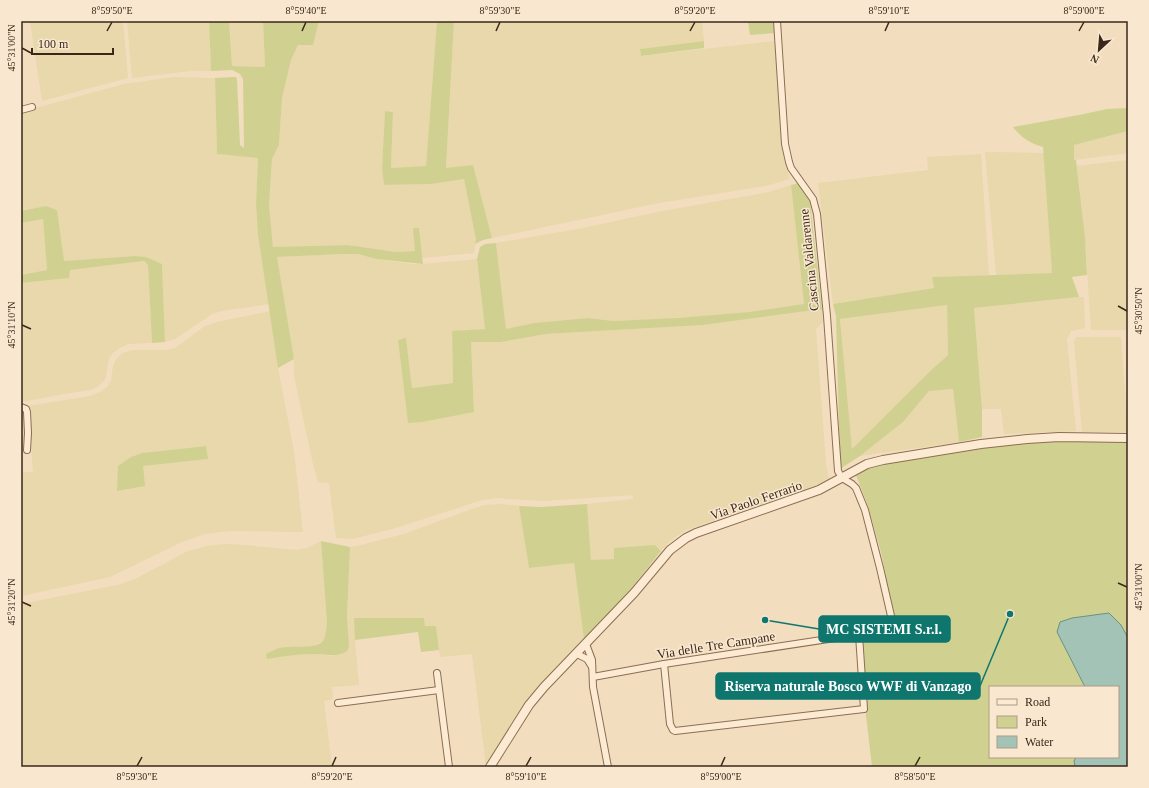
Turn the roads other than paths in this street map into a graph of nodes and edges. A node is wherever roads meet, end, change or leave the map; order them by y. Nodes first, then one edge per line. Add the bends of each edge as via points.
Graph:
1 (777, 21) edge
2 (32, 107) dead end
3 (21, 110) edge
4 (21, 407) edge
5 (1128, 438) edge
6 (27, 450) dead end
7 (842, 478) junction
8 (859, 635) junction
9 (586, 644) junction
10 (577, 654) junction
11 (664, 664) junction
12 (592, 667) junction
13 (437, 673) dead end
14 (593, 677) junction
15 (439, 690) junction
16 (338, 703) dead end
17 (449, 767) edge
18 (490, 767) edge
19 (608, 767) edge

1 - 7 street, Cascina Valdarenne via 785,144 789,162 813,200 817,214 838,471
2 - 3 street
4 - 6 street via 27,412
5 - 7 street, Via Paolo Ferrario via 1059,437 981,444 883,460 867,464
7 - 8 street, Via delle Tre Campane via 856,488 864,510 894,628
7 - 9 street, Via Paolo Ferrario via 819,490 686,538 670,550
8 - 11 street, Via delle Tre Campane
8 - 11 street via 864,709 675,731 670,724
9 - 10 street, Via Paolo Ferrario
9 - 12 street via 591,655
10 - 12 street via 587,659
10 - 18 street, Via Paolo Ferrario via 529,705
11 - 14 street, Via delle Tre Campane
12 - 14 street
13 - 15 street
14 - 19 street
15 - 16 street
15 - 17 street

